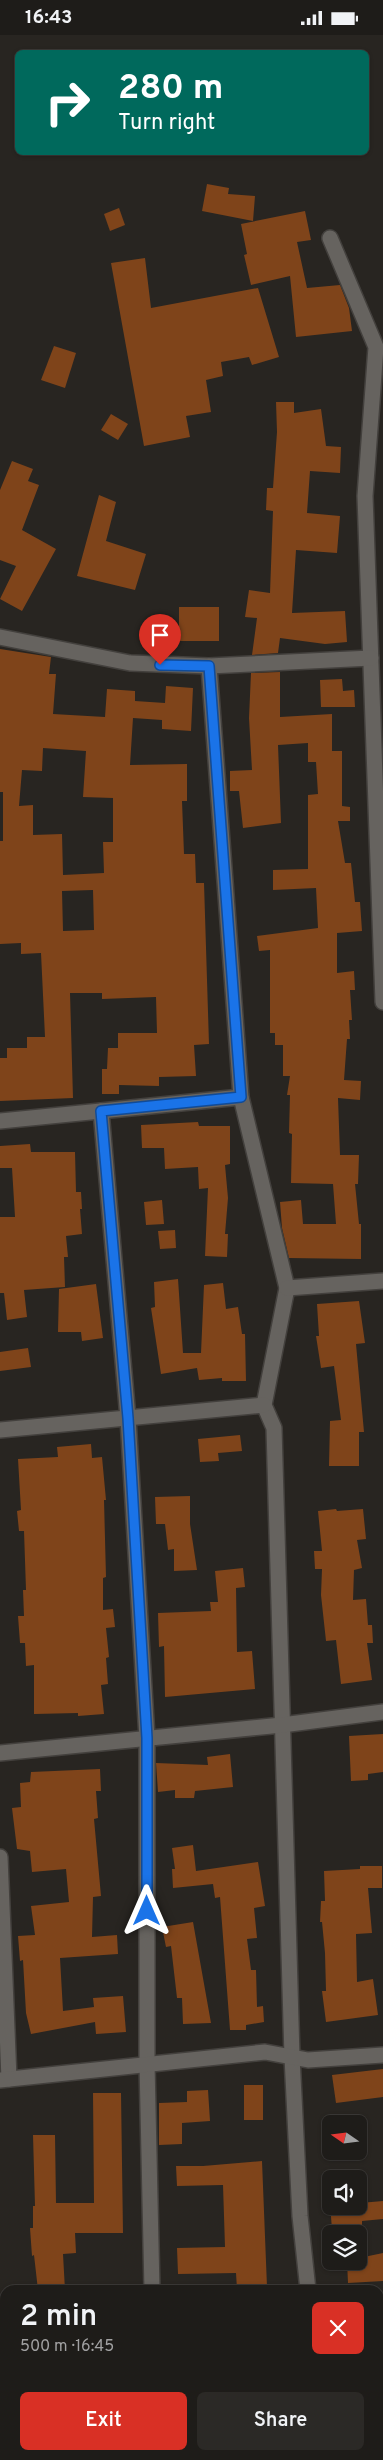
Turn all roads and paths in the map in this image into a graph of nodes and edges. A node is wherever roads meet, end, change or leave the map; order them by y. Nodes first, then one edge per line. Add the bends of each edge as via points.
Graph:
1 (330, 238) dead end
2 (0, 637) edge
3 (371, 659) junction
4 (209, 666) junction
5 (383, 1002) edge
6 (241, 1097) junction
7 (101, 1111) junction
8 (0, 1121) edge
9 (383, 1281) edge
10 (287, 1288) junction
11 (264, 1405) junction
12 (128, 1418) junction
13 (0, 1430) edge
14 (383, 1712) edge
15 (282, 1725) junction
16 (147, 1738) junction
17 (0, 1753) edge
18 (0, 1857) edge
19 (383, 2055) edge
20 (292, 2057) junction
21 (147, 2065) junction
22 (5, 2080) edge
23 (152, 2285) edge
24 (307, 2285) edge

1 - 3 street via 376,347 365,496
2 - 4 street via 130,663
3 - 4 street
3 - 5 street
4 - 6 street
6 - 7 street
6 - 10 street
7 - 8 street
7 - 12 street
9 - 10 street
10 - 11 street
11 - 12 street
11 - 15 street via 274,1428
12 - 13 street
12 - 16 street
14 - 15 street
15 - 16 street
15 - 20 street
16 - 17 street
16 - 21 street
18 - 22 street
19 - 20 street
20 - 21 street via 265,2052
20 - 24 street via 300,2216
21 - 22 street
21 - 23 street

